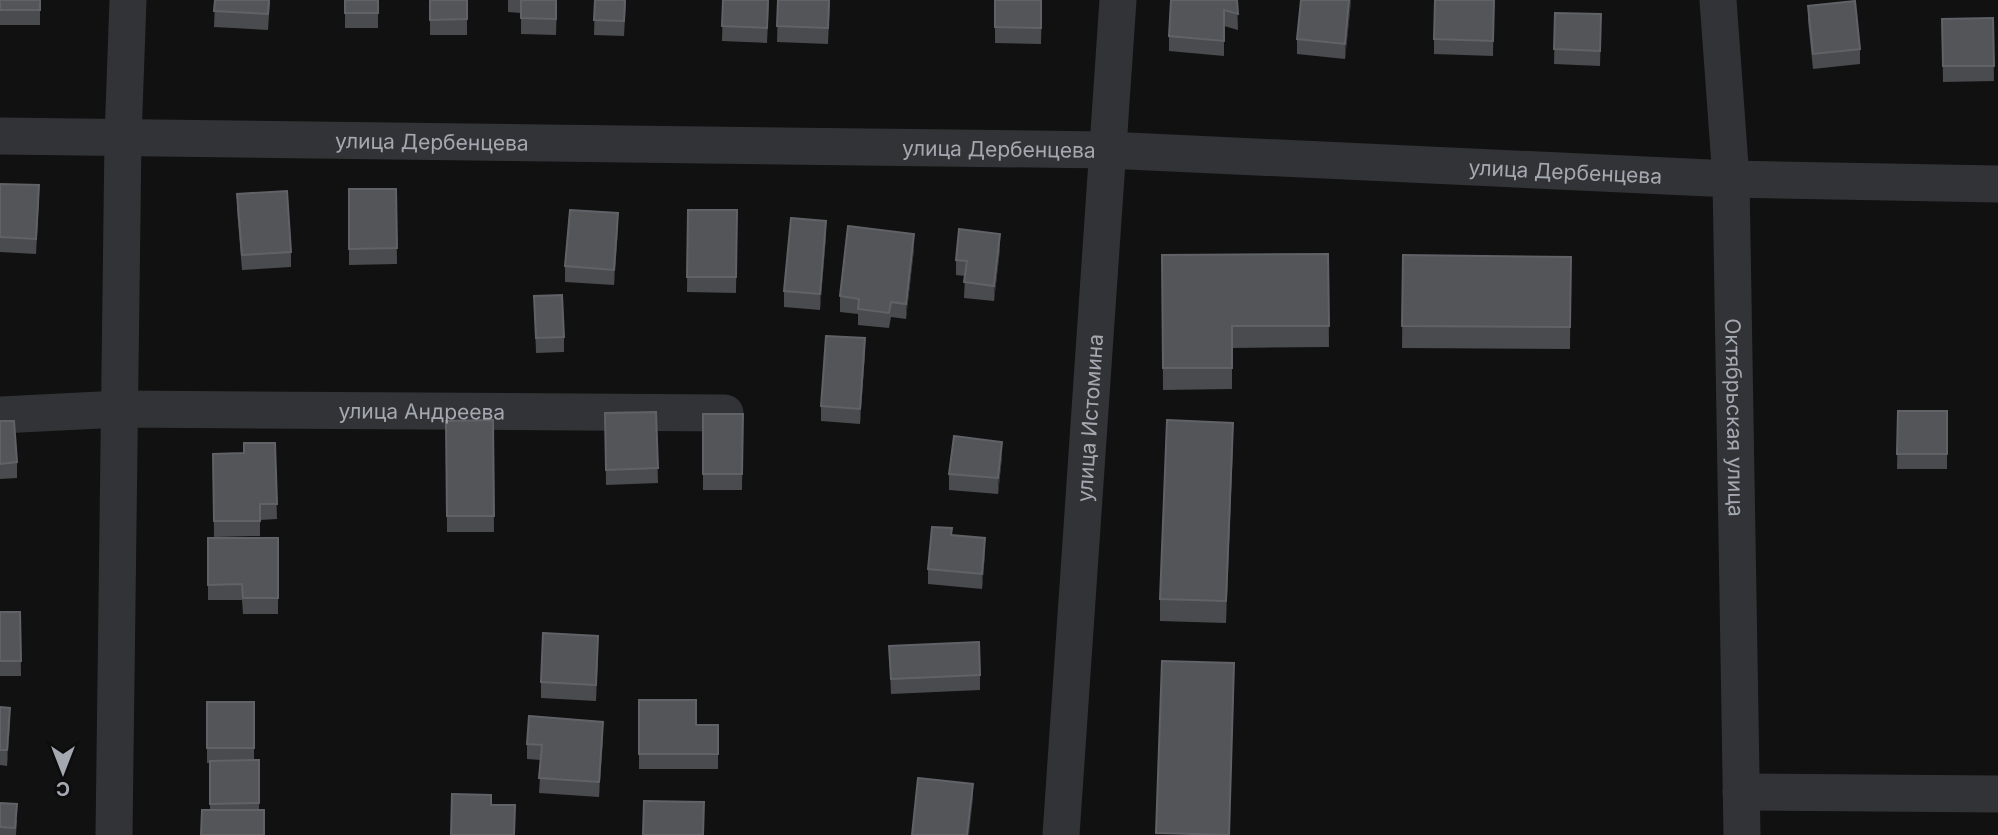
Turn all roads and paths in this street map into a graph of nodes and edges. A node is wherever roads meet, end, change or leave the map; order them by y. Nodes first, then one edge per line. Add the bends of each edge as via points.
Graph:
1 (128, 0) edge
2 (1118, 0) edge
3 (1718, 0) edge
4 (0, 136) edge
5 (123, 138) junction
6 (1107, 150) junction
7 (1731, 179) junction
8 (1998, 184) edge
9 (120, 409) junction
10 (725, 413) edge
11 (0, 415) edge
12 (1741, 792) junction
13 (1998, 794) edge
14 (114, 835) edge
15 (1061, 835) edge
16 (1742, 835) edge

1 - 5 street
2 - 6 street, улица Истомина
3 - 7 street, Октябрьская улица
4 - 5 street, улица Дербенцева
5 - 6 street, улица Дербенцева
5 - 9 street
6 - 7 street, улица Дербенцева
6 - 15 street, улица Истомина
7 - 8 street, улица Дербенцева
7 - 12 street, Октябрьская улица
9 - 10 street, улица Андреева
9 - 11 street, улица Андреева
9 - 14 street
12 - 13 street
12 - 16 street, Октябрьская улица

